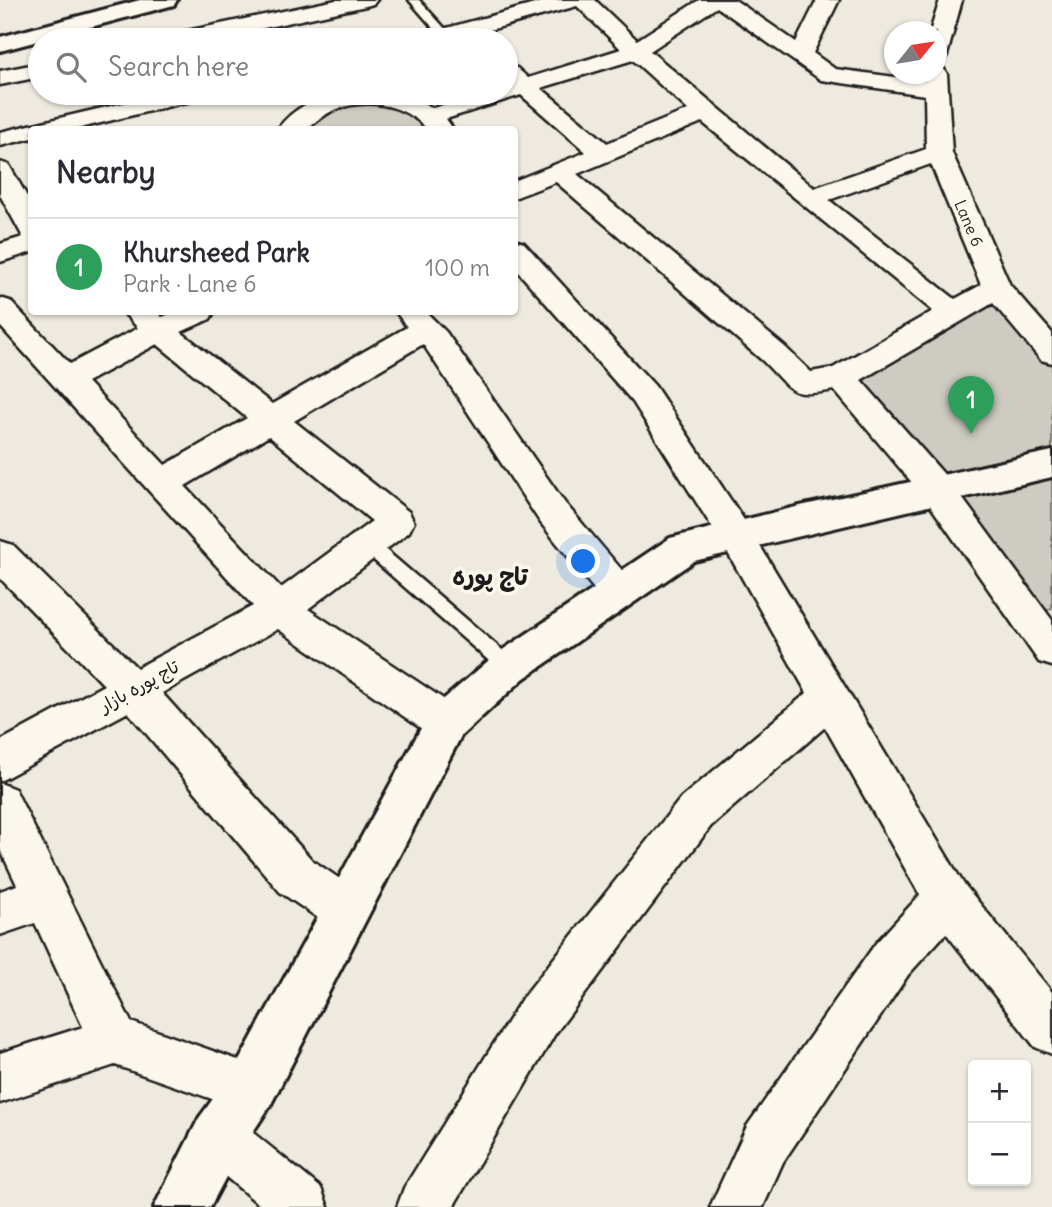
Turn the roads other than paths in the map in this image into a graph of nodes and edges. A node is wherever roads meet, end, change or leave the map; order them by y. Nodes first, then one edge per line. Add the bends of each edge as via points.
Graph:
1 (366, 0) edge
2 (414, 0) edge
3 (573, 0) edge
4 (583, 0) edge
5 (713, 0) edge
6 (721, 0) edge
7 (828, 0) edge
8 (951, 0) edge
9 (150, 2) edge
10 (944, 21) edge
11 (57, 28) edge
12 (263, 28) edge
13 (442, 28) edge
14 (481, 28) edge
15 (28, 36) edge
16 (0, 44) edge
17 (634, 52) junction
18 (800, 56) junction
19 (28, 72) edge
20 (0, 78) edge
21 (884, 78) edge
22 (935, 84) edge
23 (518, 89) edge
24 (518, 95) edge
25 (145, 105) edge
26 (313, 105) edge
27 (326, 105) edge
28 (415, 105) edge
29 (479, 105) edge
30 (133, 108) junction
31 (317, 108) junction
32 (704, 111) junction
33 (437, 123) edge
34 (56, 126) edge
35 (145, 126) edge
36 (292, 126) edge
37 (28, 132) edge
38 (0, 139) edge
39 (603, 153) junction
40 (939, 153) junction
41 (559, 172) junction
42 (28, 175) edge
43 (2, 178) edge
44 (518, 188) edge
45 (811, 198) junction
46 (28, 224) edge
47 (28, 244) edge
48 (518, 252) edge
49 (0, 253) edge
50 (998, 289) junction
51 (14, 312) edge
52 (953, 312) junction
53 (183, 315) edge
54 (418, 320) edge
55 (148, 321) edge
56 (1052, 353) edge
57 (841, 378) junction
58 (66, 380) junction
59 (270, 420) junction
60 (1052, 464) edge
61 (162, 483) junction
62 (937, 489) junction
63 (736, 536) junction
64 (367, 544) junction
65 (0, 555) edge
66 (619, 593) junction
67 (279, 610) junction
68 (1052, 650) edge
69 (509, 667) junction
70 (133, 689) junction
71 (830, 698) junction
72 (446, 723) junction
73 (0, 762) edge
74 (0, 803) edge
75 (45, 897) junction
76 (947, 899) junction
77 (346, 910) junction
78 (0, 913) edge
79 (1052, 1030) edge
80 (115, 1041) junction
81 (0, 1078) edge
82 (252, 1087) junction
83 (218, 1137) junction
84 (180, 1207) edge
85 (302, 1207) edge
86 (423, 1207) edge
87 (736, 1207) edge

1 - 12 street
2 - 13 lane
3 - 14 street
4 - 17 street
5 - 17 street
6 - 18 street
7 - 18 street
8 - 10 street
9 - 11 street
15 - 16 street
17 - 23 street
17 - 32 street
18 - 21 street via 829,75
19 - 20 street
22 - 40 street, Lane 6
24 - 39 street
25 - 30 street
26 - 31 street
27 - 31 street
28 - 33 street
29 - 33 street
30 - 34 street
30 - 35 street
31 - 36 street
32 - 39 street
32 - 45 street
37 - 38 street
39 - 41 street
40 - 45 street
40 - 50 street, Lane 6
41 - 44 street
41 - 57 street via 805,384
42 - 43 street
43 - 46 street
45 - 52 street
47 - 49 street
48 - 63 street via 644,394
50 - 52 street
50 - 56 street, Lane 6
51 - 58 street
52 - 57 street
53 - 55 street
54 - 59 street
54 - 66 street via 552,512
55 - 58 street
55 - 59 street
57 - 62 street
58 - 61 street
59 - 61 street
59 - 64 street, تاج پورہ بازار via 397,522
60 - 62 street
61 - 67 street
62 - 63 street
62 - 68 street
63 - 66 street via 683,550
63 - 71 street
64 - 67 street, تاج پورہ بازار
64 - 69 lane
65 - 70 street
66 - 69 street
67 - 70 street, تاج پورہ بازار
67 - 72 street
69 - 72 street
70 - 73 street, تاج پورہ بازار
70 - 77 street via 296,876
71 - 76 street
71 - 86 street via 696,812 538,1017
72 - 77 street
74 - 75 street
75 - 78 street
75 - 80 street
76 - 79 street
76 - 87 street via 892,959 772,1133
77 - 82 street
80 - 81 street
80 - 82 street
82 - 83 street
83 - 84 street
83 - 85 street

